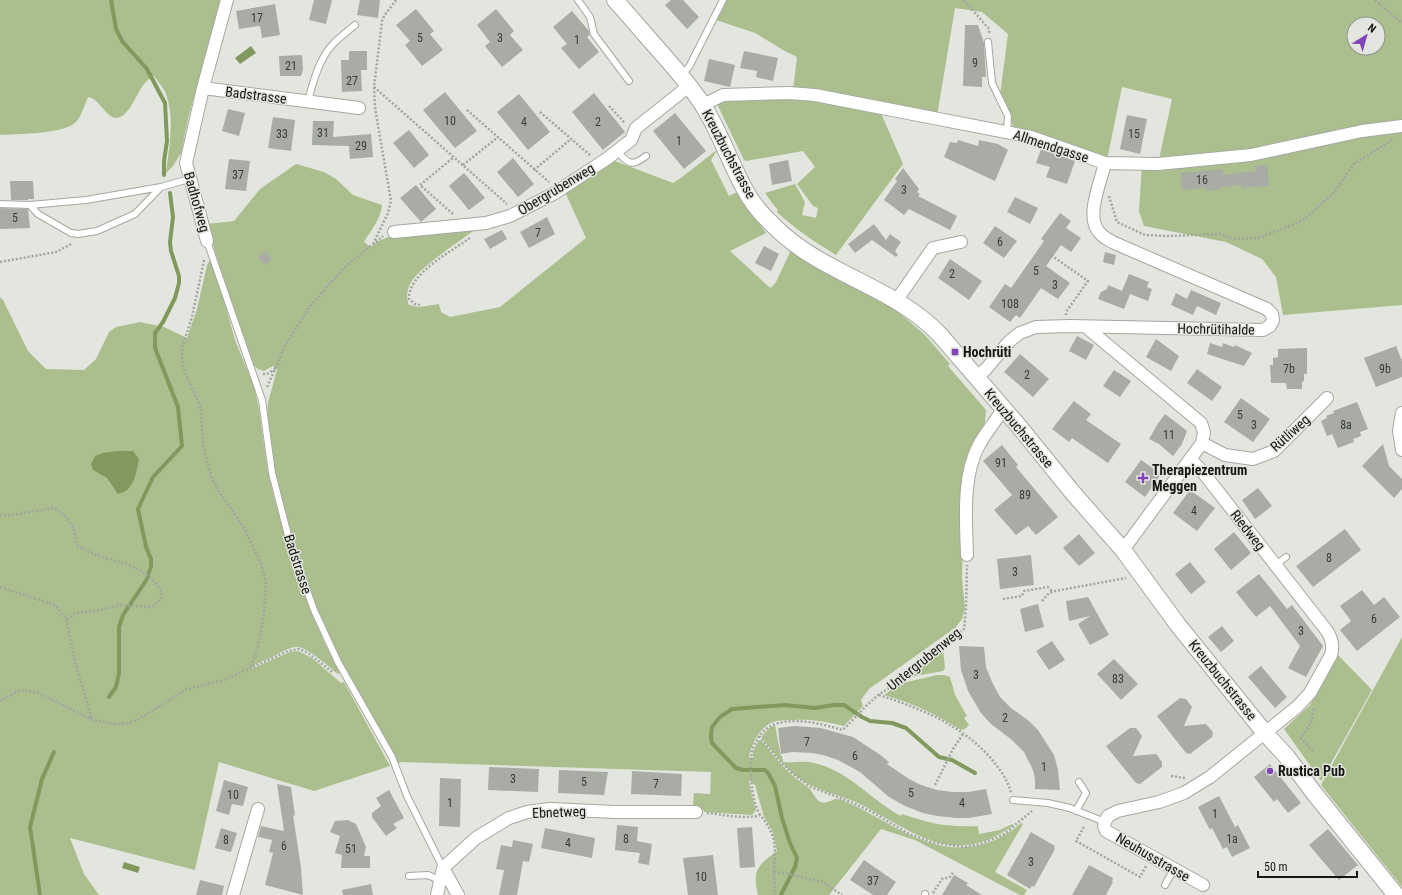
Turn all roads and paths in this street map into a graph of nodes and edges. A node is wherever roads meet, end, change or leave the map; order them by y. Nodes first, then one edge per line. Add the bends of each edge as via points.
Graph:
1 (227, 0) edge
2 (396, 0) edge
3 (578, 0) edge
4 (615, 0) edge
5 (723, 0) edge
6 (964, 0) edge
7 (1375, 0) edge
8 (1402, 23) edge
9 (355, 25) dead end
10 (988, 42) joint
11 (629, 81) dead end
12 (685, 81) junction
13 (374, 87) junction
14 (203, 88) junction
15 (308, 101) junction
16 (703, 105) junction
17 (609, 106) dead end
18 (359, 108) dead end
19 (467, 110) dead end
20 (540, 112) dead end
21 (1402, 126) edge
22 (636, 128) junction
23 (1007, 132) junction
24 (498, 137) junction
25 (1396, 137) dead end
26 (572, 139) junction
27 (617, 151) junction
28 (646, 156) dead end
29 (454, 157) junction
30 (599, 163) junction
31 (1105, 163) junction
32 (463, 165) junction
33 (534, 170) junction
34 (189, 179) junction
35 (161, 187) junction
36 (558, 191) junction
37 (1109, 195) dead end
38 (0, 204) edge
39 (30, 204) junction
40 (517, 213) junction
41 (486, 223) junction
42 (466, 225) junction
43 (394, 232) joint
44 (207, 241) junction
45 (76, 242) dead end
46 (961, 242) dead end
47 (373, 244) junction
48 (1048, 253) dead end
49 (0, 262) edge
50 (896, 301) junction
51 (420, 305) dead end
52 (1066, 318) dead end
53 (1086, 327) junction
54 (976, 378) junction
55 (1327, 398) dead end
56 (262, 400) junction
57 (1003, 409) junction
58 (1402, 412) edge
59 (1202, 443) junction
60 (1402, 450) edge
61 (1190, 459) junction
62 (0, 515) edge
63 (1123, 550) junction
64 (967, 555) joint
65 (1286, 557) dead end
66 (1276, 565) junction
67 (1133, 577) dead end
68 (0, 587) edge
69 (1053, 592) junction
70 (1003, 599) dead end
71 (1042, 601) dead end
72 (66, 619) junction
73 (250, 668) junction
74 (348, 681) junction
75 (878, 695) junction
76 (0, 700) edge
77 (1315, 705) dead end
78 (92, 720) junction
79 (1265, 733) junction
80 (963, 734) junction
81 (759, 736) junction
82 (1313, 751) dead end
83 (1171, 776) dead end
84 (1191, 780) dead end
85 (1079, 782) dead end
86 (936, 785) dead end
87 (1013, 800) joint
88 (1044, 803) junction
89 (258, 809) dead end
90 (1076, 811) junction
91 (696, 812) joint
92 (760, 815) junction
93 (1105, 822) junction
94 (1084, 827) dead end
95 (1148, 863) dead end
96 (443, 868) junction
97 (1174, 869) junction
98 (954, 871) dead end
99 (774, 872) junction
100 (409, 876) dead end
101 (441, 881) junction
102 (1165, 885) dead end
103 (1203, 886) dead end
104 (233, 895) edge
105 (437, 895) edge
106 (458, 895) edge
107 (774, 895) edge
108 (842, 895) edge
109 (932, 895) edge
110 (1396, 895) edge

1 - 14 street
2 - 13 path via 382,21
3 - 11 lane via 590,17 594,34
4 - 12 street, Kreuzbuchstrasse
5 - 12 lane via 689,67
6 - 10 path via 989,29
7 - 8 path
9 - 15 lane via 328,50 316,73
10 - 23 lane via 992,83 1008,116
12 - 16 street, Kreuzbuchstrasse
12 - 22 street, Obergrubenweg
13 - 29 path
13 - 47 path via 375,108 391,201
14 - 15 street, Badstrasse
14 - 34 street, Badhofweg via 186,163
15 - 18 street, Badstrasse
16 - 23 street, Allmendgasse via 723,95 815,95
16 - 50 street, Kreuzbuchstrasse via 715,125 744,189 774,227 813,256
17 - 22 path via 629,127
19 - 24 path
20 - 26 path
21 - 31 street, Allmendgasse via 1362,131 1250,155 1158,164
22 - 27 street, Obergrubenweg via 631,140
23 - 31 street, Allmendgasse via 1031,137
24 - 32 path
24 - 33 path
25 - 37 path via 1354,164 1333,194 1302,221 1258,238 1234,239 1220,234 1145,235 1117,222
26 - 30 path
26 - 33 path
27 - 28 lane via 632,163 639,162
27 - 30 street, Obergrubenweg
29 - 32 path
29 - 42 path via 420,185
30 - 36 street, Obergrubenweg
31 - 53 street, Hochrütihalde via 1093,210 1094,223 1099,232 1126,248 1267,309 1273,320 1270,326 1263,330
32 - 40 path
33 - 36 path
34 - 35 lane
34 - 44 street, Badhofweg
35 - 39 lane via 86,200
35 - 39 lane via 135,214 97,231 78,234 70,233 38,214
36 - 40 street, Obergrubenweg
38 - 39 lane
40 - 41 street, Obergrubenweg
41 - 42 street, Obergrubenweg
41 - 51 path via 414,282 409,299
42 - 43 street, Obergrubenweg
43 - 47 path via 382,236
44 - 56 lane, Badstrasse
44 - 73 path via 197,294 182,348 182,359 200,408 203,446 211,476 244,528 261,564 266,583 264,614 257,650
45 - 49 path via 56,252
46 - 50 street via 933,248
47 - 56 path via 345,267 307,310 286,344
48 - 52 path via 1088,281 1066,312
50 - 54 street, Kreuzbuchstrasse via 931,326
53 - 54 street, Hochrütihalde via 1036,327 1020,333
53 - 59 street via 1201,423 1204,432
54 - 57 street, Kreuzbuchstrasse
55 - 59 street, Rütliweg via 1274,451 1253,459 1225,455
56 - 74 lane, Badstrasse via 272,473 290,543 314,610
57 - 63 street, Kreuzbuchstrasse
57 - 64 street via 979,445 970,468 966,508
58 - 60 street via 1399,431
59 - 61 street
61 - 63 street
61 - 66 street, Riedweg
62 - 72 path via 53,508 67,518 78,546 144,572 153,579 162,592 161,598 151,607 121,605 76,613
63 - 79 street, Kreuzbuchstrasse via 1178,625
64 - 75 path, Untergrubenweg via 964,629 903,679
65 - 66 lane
66 - 79 street, Riedweg via 1327,631 1333,649 1310,693
67 - 69 path
68 - 72 path via 55,605
69 - 70 path via 1048,587 1024,591 1022,596
69 - 71 path
72 - 78 path via 75,662
73 - 74 path via 288,651 299,649 341,679
73 - 78 path via 224,680 187,689 139,720 121,724
74 - 96 lane, Badstrasse via 392,756 407,796
75 - 80 path via 931,715
75 - 81 path, Untergrubenweg via 842,730 813,722 776,723 767,727
76 - 78 path via 25,690 39,693
77 - 82 path via 1310,722 1301,738
79 - 93 street, Neuhusstrasse via 1210,777 1184,793 1159,802 1118,811 1108,816
79 - 110 street, Kreuzbuchstrasse via 1287,757
80 - 86 path
80 - 87 path via 979,746 1002,772
81 - 88 path via 793,774 811,787 851,802 902,830 931,842 964,847 980,844 1008,831
81 - 92 path, Untergrubenweg via 752,750 751,776
83 - 84 path
85 - 90 lane via 1086,793
87 - 88 lane
88 - 90 lane
89 - 104 street
90 - 93 lane
91 - 92 path via 755,817
91 - 96 street, Ebnetweg via 550,809 527,812 509,818 476,838
92 - 99 path, Untergrubenweg via 770,830 776,856
93 - 97 street, Neuhusstrasse via 1106,830
94 - 95 path via 1076,841 1140,877
96 - 101 street
96 - 106 street
97 - 102 lane
97 - 103 street, Neuhusstrasse
98 - 109 path via 950,877 942,879
99 - 107 path, Untergrubenweg
99 - 108 path via 823,882
100 - 101 lane via 428,875
101 - 105 street

